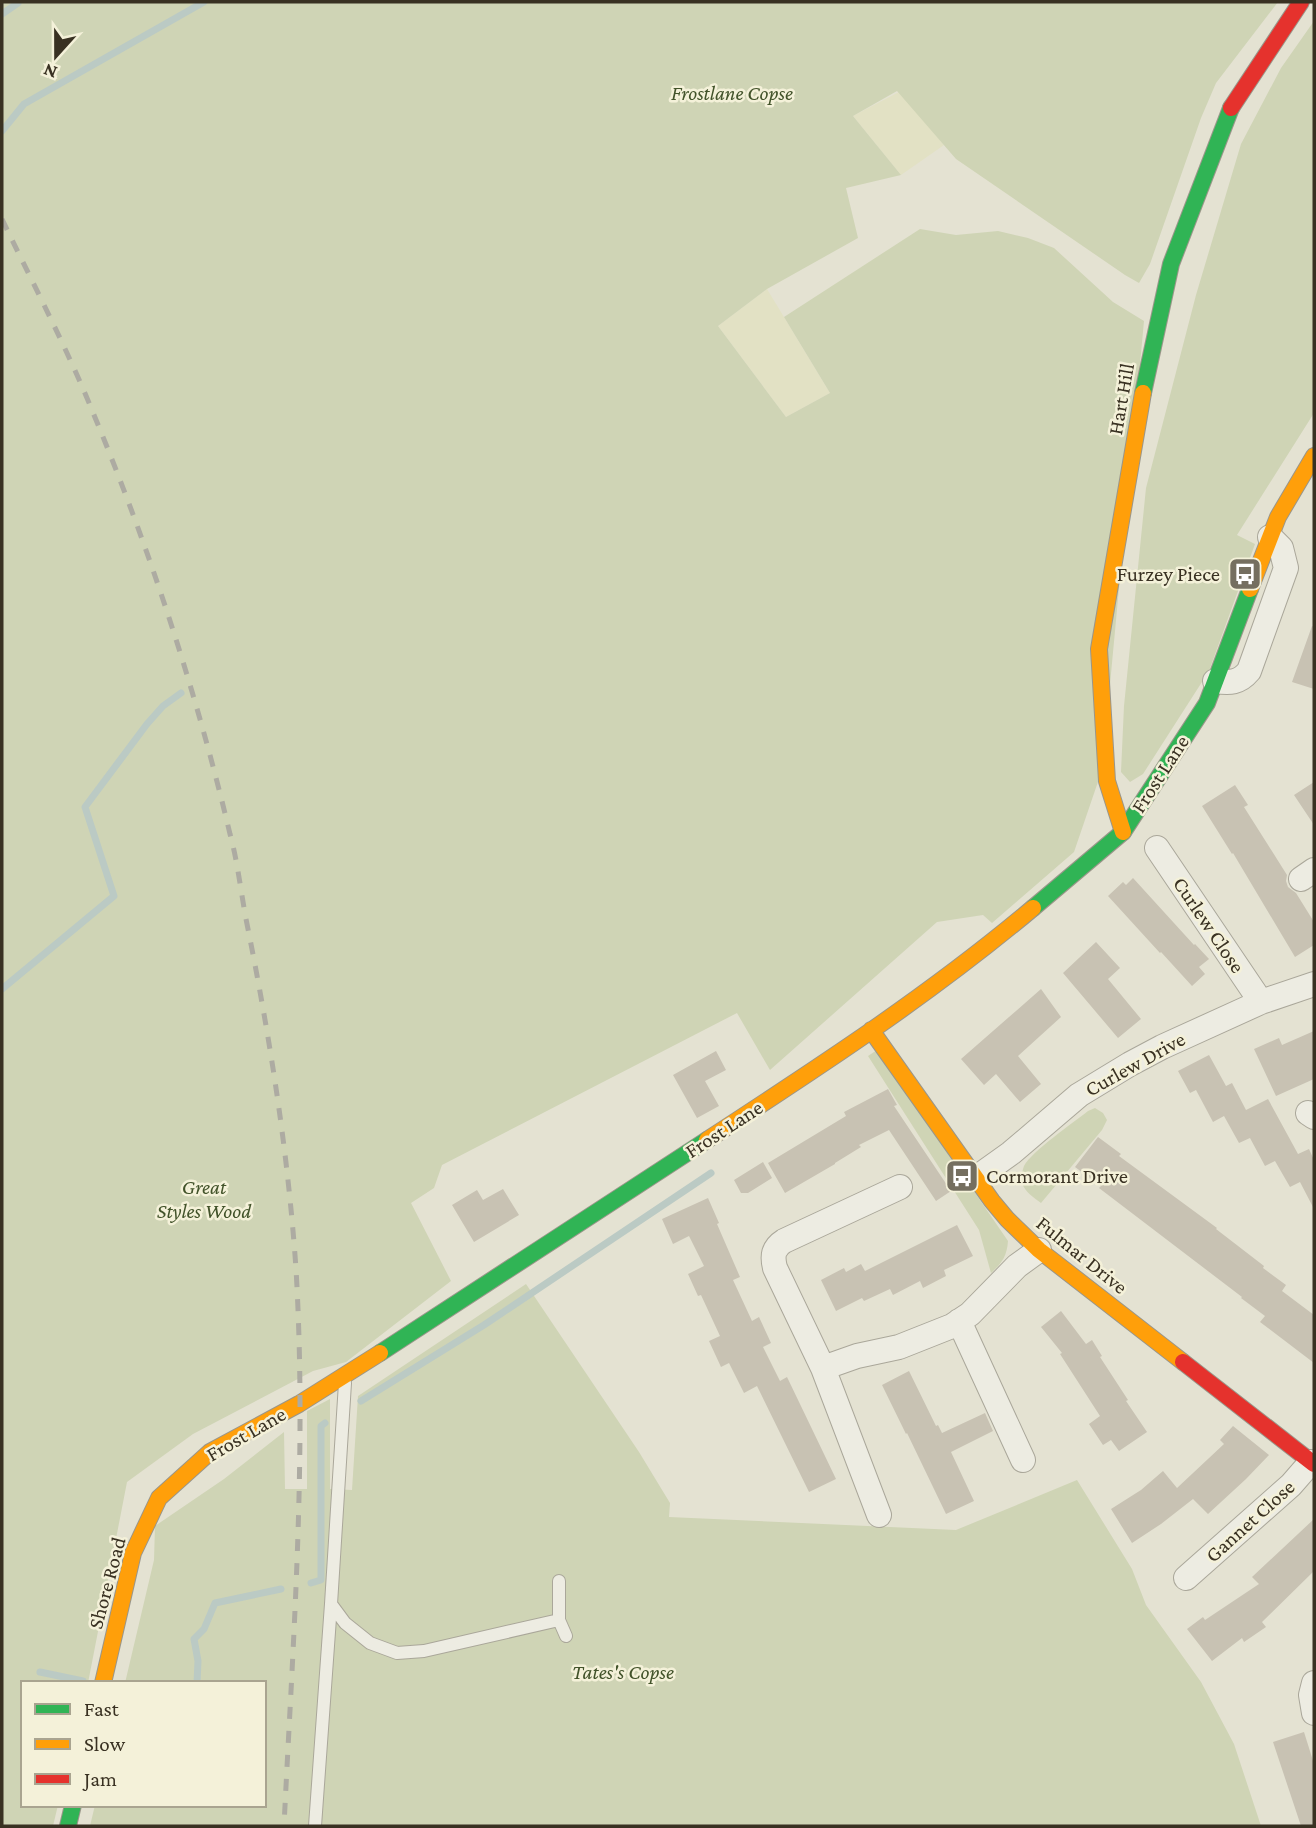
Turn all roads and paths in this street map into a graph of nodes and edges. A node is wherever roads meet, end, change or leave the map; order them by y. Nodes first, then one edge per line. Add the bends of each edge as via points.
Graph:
1 (1301, 2) edge
2 (1314, 456) edge
3 (1270, 537) joint
4 (1215, 681) joint
5 (1123, 832) junction
6 (1157, 848) dead end
7 (1314, 984) edge
8 (1261, 1002) junction
9 (871, 1030) junction
10 (976, 1178) junction
11 (900, 1187) dead end
12 (1039, 1250) junction
13 (959, 1321) junction
14 (823, 1368) junction
15 (345, 1376) junction
16 (1023, 1460) dead end
17 (1313, 1463) edge
18 (159, 1498) joint
19 (879, 1515) dead end
20 (1186, 1578) dead end
21 (559, 1581) dead end
22 (331, 1604) junction
23 (559, 1620) junction
24 (566, 1636) dead end
25 (103, 1681) edge
26 (1314, 1683) edge
27 (1314, 1713) edge
28 (73, 1807) edge
29 (68, 1826) edge
30 (315, 1826) edge

1 - 5 street, Hart Hill via 1232,104 1171,264 1147,369 1099,649 1107,781
2 - 3 street, Frost Lane
3 - 4 street, Frost Lane via 1281,548 1286,568 1250,671 1230,683
4 - 5 street, Frost Lane via 1207,703
5 - 9 street, Frost Lane via 984,949
6 - 8 street, Curlew Close
7 - 8 street, Curlew Drive
8 - 10 street, Curlew Drive via 1103,1080
9 - 10 street, Fulmar Drive
9 - 15 street, Frost Lane
10 - 12 street, Fulmar Drive via 1007,1219
11 - 14 street via 790,1237 775,1249 775,1268
12 - 13 street
12 - 17 street, Fulmar Drive
13 - 14 street via 899,1348
13 - 16 street
14 - 19 street
15 - 18 street, Frost Lane via 210,1452
15 - 22 lane
17 - 20 street, Gannet Close
18 - 25 street, Shore Road via 134,1553
21 - 23 lane
22 - 23 lane via 345,1623 370,1643 397,1653
22 - 30 lane
23 - 24 lane
26 - 27 street
28 - 29 street

